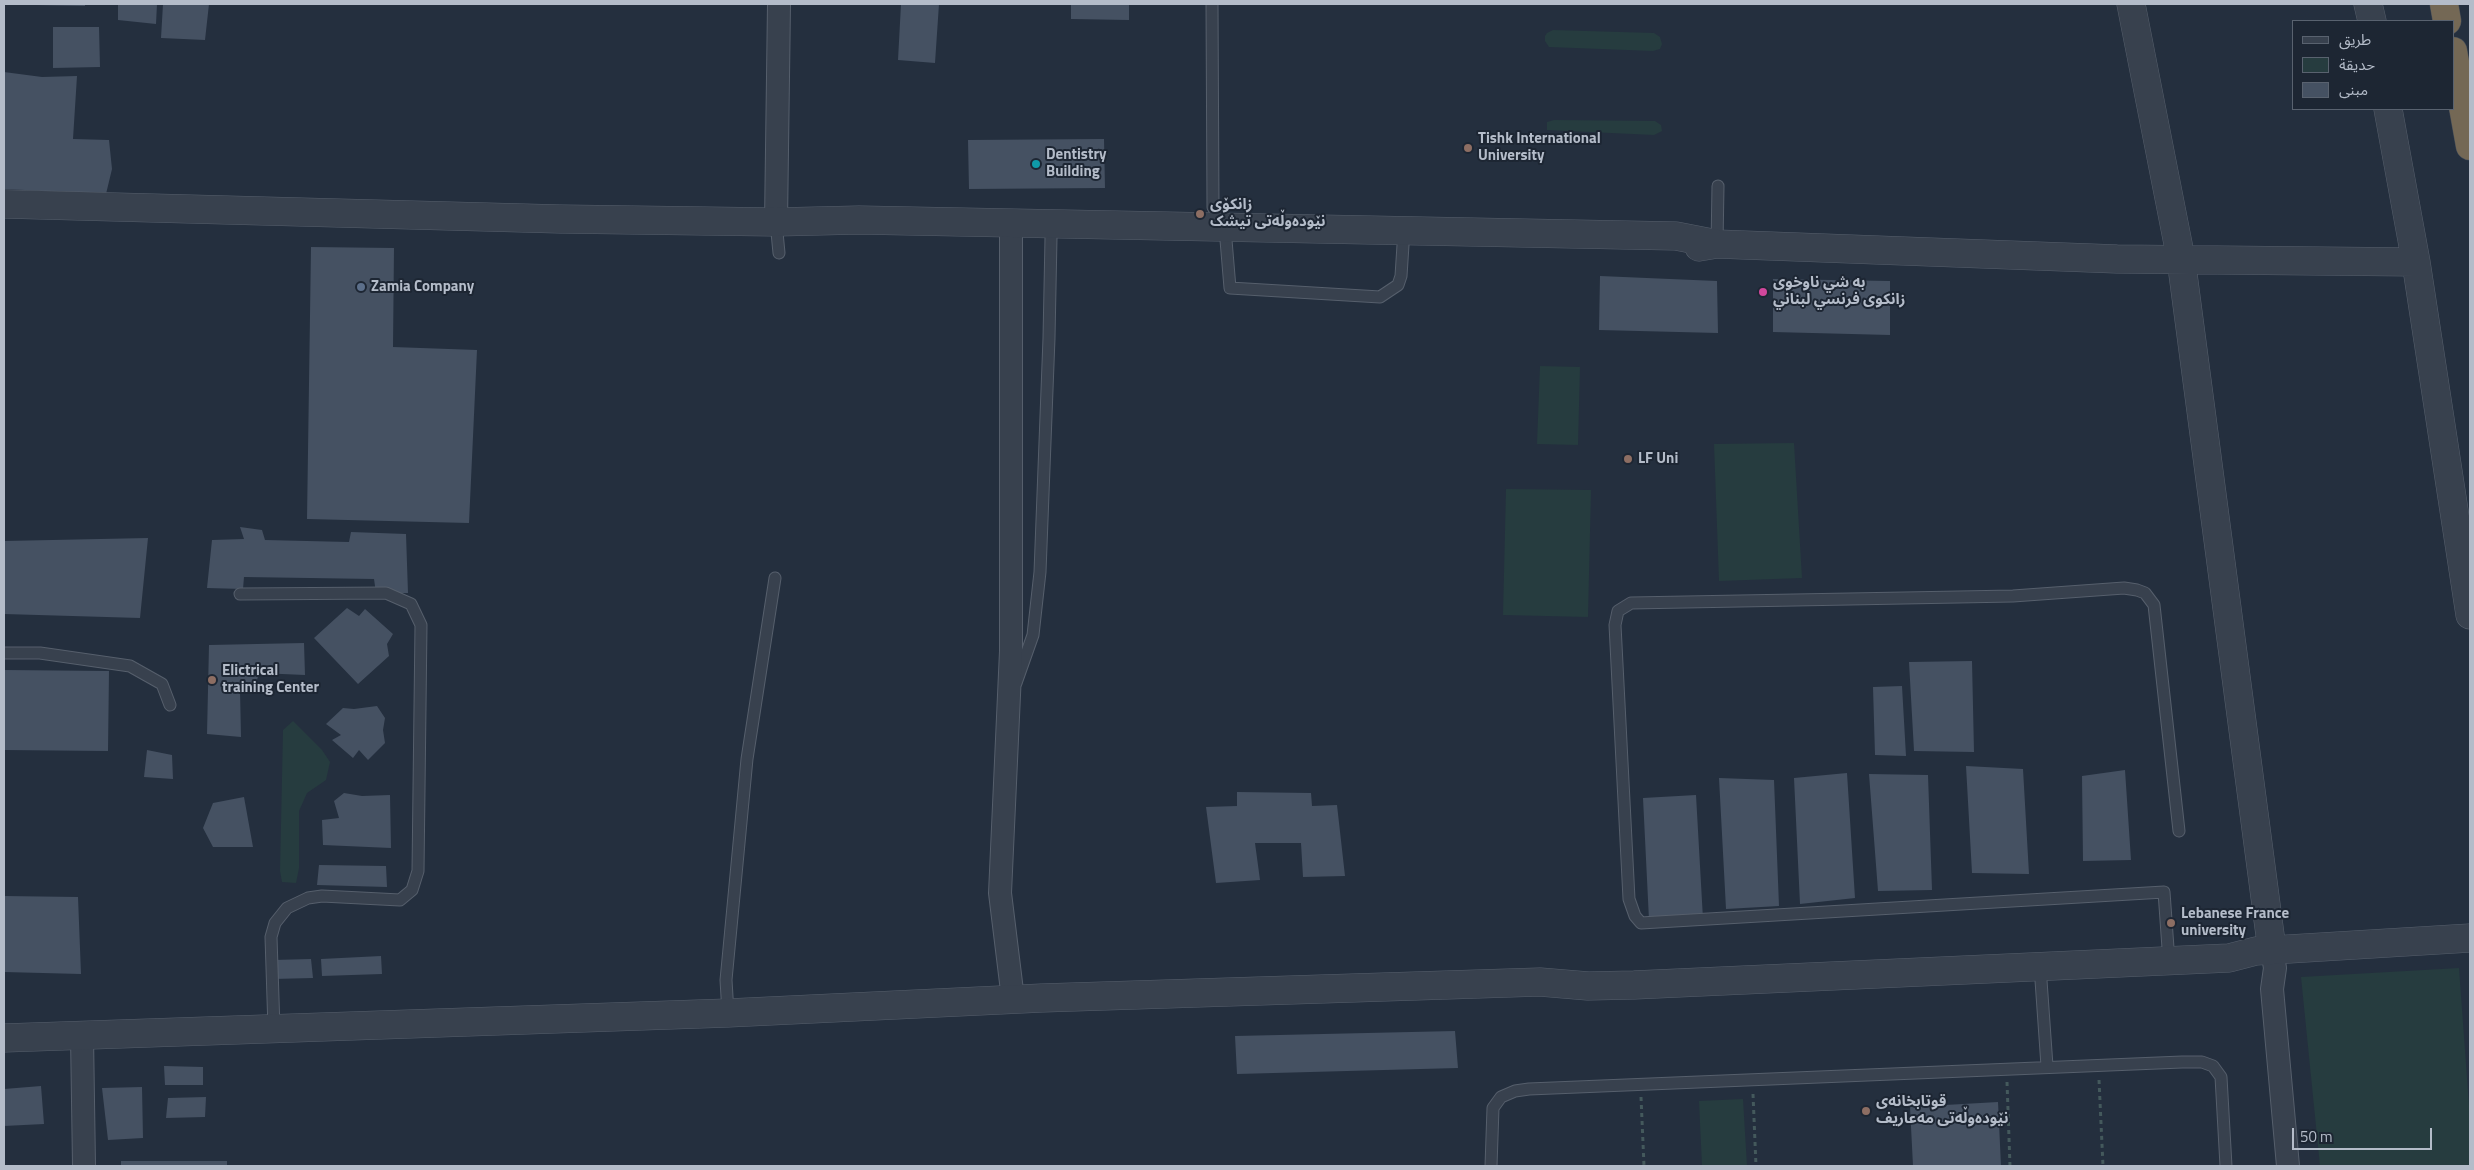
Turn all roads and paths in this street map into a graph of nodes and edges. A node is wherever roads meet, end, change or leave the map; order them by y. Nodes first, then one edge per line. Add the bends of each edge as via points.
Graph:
1 (780, 4) edge
2 (1212, 4) edge
3 (2131, 4) edge
4 (2368, 4) edge
5 (2444, 4) edge
6 (2372, 20) edge
7 (2447, 20) edge
8 (2454, 57) edge
9 (2388, 110) edge
10 (2470, 146) edge
11 (1718, 186) dead end
12 (4, 204) edge
13 (776, 222) junction
14 (1225, 235) junction
15 (1011, 238) junction
16 (1051, 238) junction
17 (1717, 244) junction
18 (1403, 245) junction
19 (780, 253) dead end
20 (2181, 259) junction
21 (2416, 262) junction
22 (775, 578) dead end
23 (240, 594) dead end
24 (2470, 615) edge
25 (4, 652) edge
26 (1009, 699) junction
27 (170, 704) dead end
28 (2179, 831) dead end
29 (2470, 938) edge
30 (2168, 948) junction
31 (2268, 957) junction
32 (2039, 960) junction
33 (1013, 999) junction
34 (728, 1013) junction
35 (274, 1031) junction
36 (82, 1036) junction
37 (4, 1038) edge
38 (2099, 1064) junction
39 (2047, 1066) junction
40 (2006, 1069) junction
41 (1752, 1080) junction
42 (1640, 1084) junction
43 (84, 1166) edge
44 (1491, 1166) edge
45 (1644, 1166) edge
46 (1756, 1166) edge
47 (2010, 1166) edge
48 (2103, 1166) edge
49 (2226, 1166) edge
50 (2288, 1166) edge
51 (2303, 1166) edge

1 - 13 street
2 - 14 lane via 1213,206
3 - 20 street
4 - 6 street
5 - 7 highway
8 - 10 highway
9 - 21 street
11 - 17 lane
12 - 13 street
13 - 14 street via 869,221
13 - 15 street via 845,233
13 - 19 lane
14 - 16 street
14 - 17 street via 1676,236
14 - 18 street
14 - 18 lane via 1230,288 1380,297 1398,285
15 - 16 street
15 - 26 street
16 - 26 lane via 1040,572 1033,635
17 - 18 street via 1676,250
17 - 20 street
20 - 21 street
20 - 31 street
21 - 24 street
22 - 34 lane via 747,760 726,980
23 - 35 lane via 386,593 411,604 421,625 418,871 412,890 400,900 322,896 308,898 287,908 275,923 271,937
25 - 27 lane via 40,653 130,666 162,684
26 - 33 street via 1000,893
28 - 30 lane via 2154,605 2145,593 2124,588 2013,596 1631,603 1618,611 1616,625 1629,899 1641,923 2164,892
29 - 31 street
30 - 31 street via 2231,946
30 - 32 street
31 - 32 street
31 - 50 street
31 - 51 street via 2282,977 2285,990
32 - 33 street via 1632,971 1584,974 1540,982
32 - 39 lane
33 - 34 street
34 - 35 street
35 - 36 street
36 - 37 street
36 - 43 street
38 - 39 lane
38 - 48 path
38 - 49 lane via 2202,1062 2213,1066 2222,1077
39 - 40 lane
40 - 41 lane
40 - 47 path
41 - 42 lane
41 - 46 path
42 - 44 lane via 1529,1089 1501,1097 1493,1108
42 - 45 path

